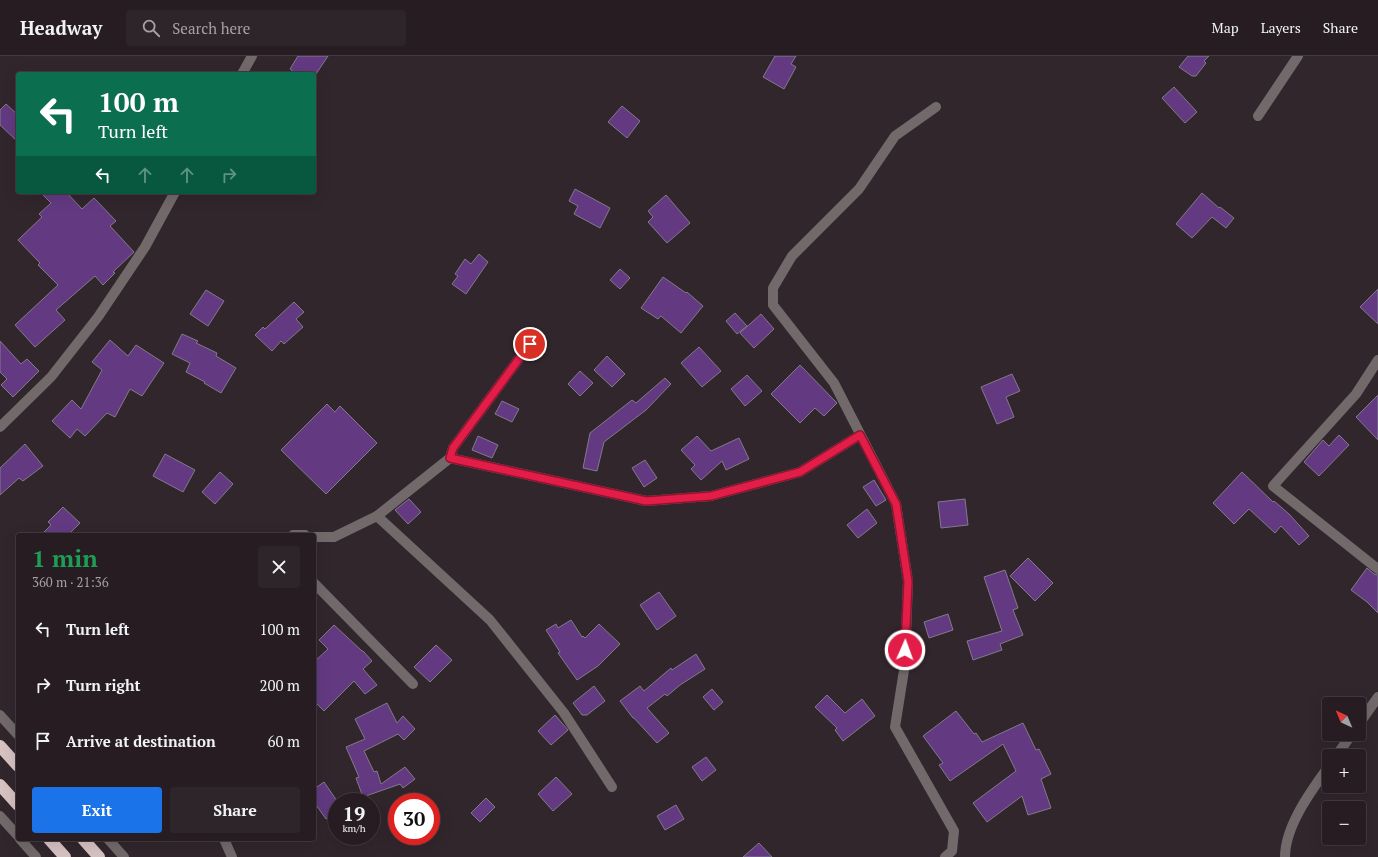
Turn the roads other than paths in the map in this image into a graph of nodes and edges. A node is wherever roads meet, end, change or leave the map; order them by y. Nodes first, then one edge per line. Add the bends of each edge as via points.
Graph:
1 (252, 56) edge
2 (1298, 56) edge
3 (243, 72) edge
4 (936, 107) dead end
5 (1258, 116) dead end
6 (174, 194) edge
7 (530, 344) dead end
8 (1378, 360) edge
9 (0, 427) edge
10 (860, 435) junction
11 (450, 458) junction
12 (377, 516) junction
13 (316, 537) edge
14 (1378, 570) edge
15 (316, 585) edge
16 (413, 684) dead end
17 (1378, 697) edge
18 (1366, 714) edge
19 (0, 715) edge
20 (16, 733) edge
21 (0, 746) edge
22 (16, 764) edge
23 (1322, 776) edge
24 (0, 784) edge
25 (612, 787) dead end
26 (16, 803) edge
27 (0, 816) edge
28 (16, 834) edge
29 (22, 841) edge
30 (51, 841) edge
31 (85, 841) edge
32 (110, 841) edge
33 (225, 841) edge
34 (36, 857) edge
35 (65, 857) edge
36 (99, 857) edge
37 (124, 857) edge
38 (232, 857) edge
39 (945, 857) edge
40 (1285, 857) edge

1 - 3 street
2 - 5 street
4 - 10 street via 895,136 858,189 792,256 773,288 773,305 834,383
6 - 9 street via 145,248 98,317 51,376
7 - 11 street via 453,448
8 - 14 street via 1356,394 1273,486
10 - 11 street via 800,472 711,496 646,501
10 - 39 street via 896,504 908,581 905,664 895,727 954,831 952,851
11 - 12 street
12 - 13 street via 334,537
12 - 25 street via 490,620 564,713
15 - 16 street
17 - 18 street
19 - 20 street
21 - 22 highway
23 - 40 street via 1302,804 1285,844
24 - 26 highway
27 - 28 street
29 - 34 street
30 - 35 highway
31 - 36 highway
32 - 37 street
33 - 38 street

